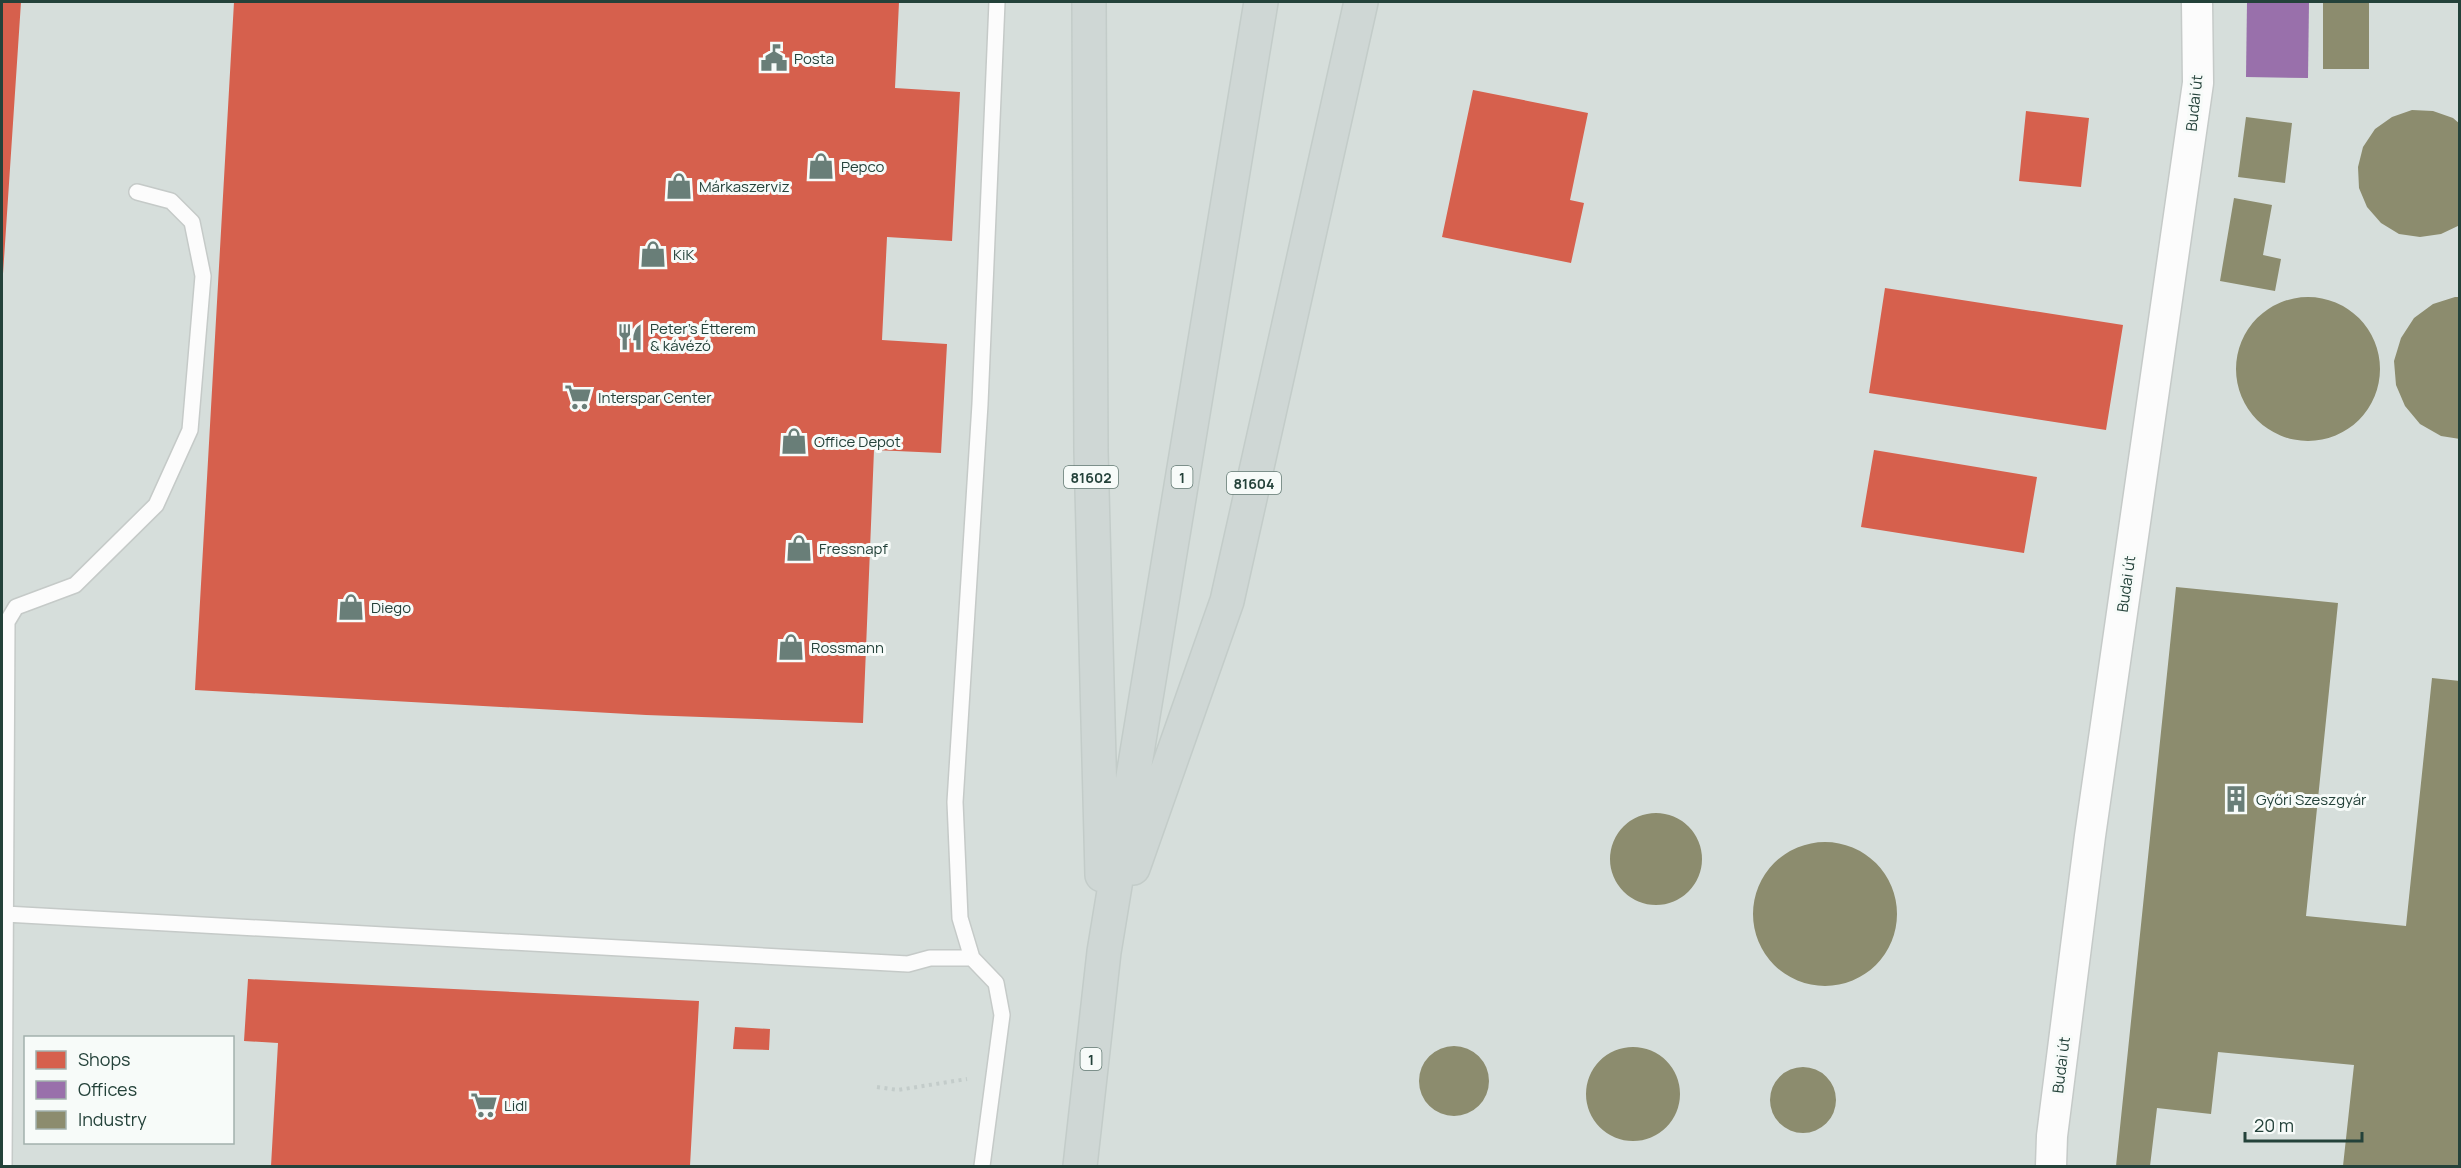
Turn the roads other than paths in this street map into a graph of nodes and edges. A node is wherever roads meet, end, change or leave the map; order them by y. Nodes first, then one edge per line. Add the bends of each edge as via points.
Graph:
1 (997, 2) edge
2 (1089, 2) edge
3 (1261, 2) edge
4 (1361, 2) edge
5 (2197, 2) edge
6 (137, 192) dead end
7 (4, 831) edge
8 (5, 914) junction
9 (1104, 952) junction
10 (972, 958) junction
11 (4, 1167) edge
12 (982, 1167) edge
13 (1080, 1167) edge
14 (2051, 1167) edge

1 - 10 lane via 980,405 955,802 960,918
2 - 9 main road, 81602 via 1091,451
3 - 9 main road, 1
4 - 9 main road, 81604 via 1227,601
5 - 14 street, Budai út via 2198,83 2090,836
6 - 7 lane via 171,201 192,222 203,276 190,430 156,505 75,585 16,607 7,622
7 - 8 lane
8 - 10 lane via 908,964 930,958
8 - 11 lane
9 - 13 main road, 1
10 - 12 lane via 996,983 1002,1015

